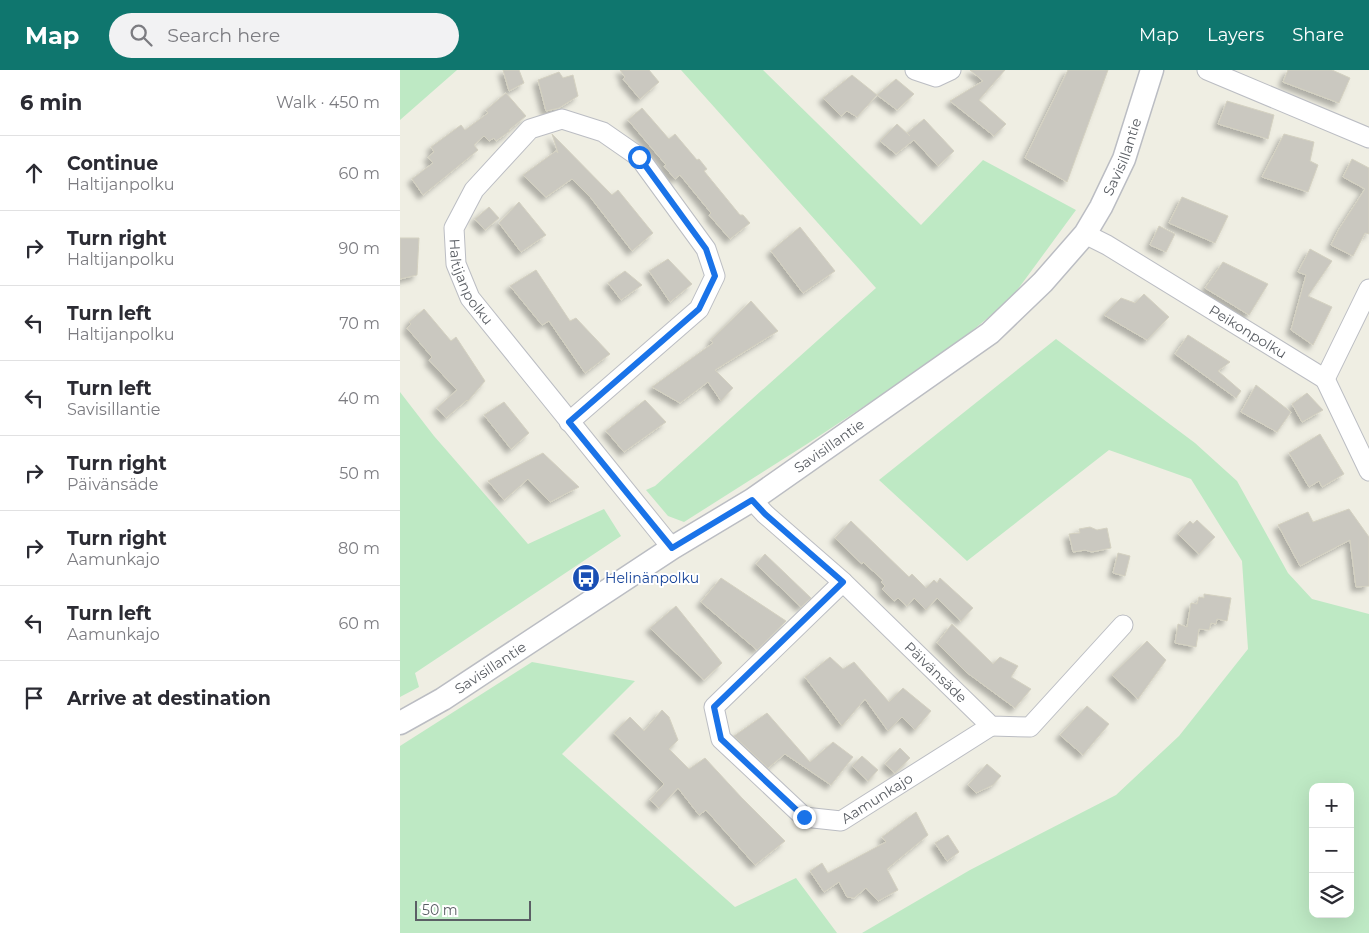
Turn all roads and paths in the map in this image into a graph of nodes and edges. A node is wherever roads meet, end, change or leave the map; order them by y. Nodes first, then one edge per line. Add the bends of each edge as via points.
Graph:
1 (915, 70) edge
2 (951, 70) edge
3 (1152, 70) edge
4 (1207, 70) edge
5 (1369, 138) edge
6 (1085, 234) junction
7 (1369, 289) edge
8 (1325, 379) junction
9 (569, 422) junction
10 (1369, 471) edge
11 (752, 500) junction
12 (672, 548) junction
13 (843, 582) junction
14 (1122, 625) dead end
15 (400, 723) edge
16 (991, 726) junction

1 - 2 street via 936,77
3 - 6 street, Savisillantie via 1124,159
4 - 5 street
6 - 8 street, Peikonpolku
6 - 11 street, Savisillantie via 990,333
7 - 8 street
8 - 10 street
9 - 9 street, Haltijanpolku via 699,309 715,276 706,249 639,157 604,132 562,119 530,128 474,190 454,228 456,264 470,298
9 - 12 street, Haltijanpolku
11 - 12 street, Savisillantie
11 - 13 street, Päivänsäde
12 - 15 street, Savisillantie via 450,694
13 - 16 street, Päivänsäde
13 - 16 street, Aamunkajo via 714,707 721,739 804,817 841,821
14 - 16 street via 1030,727

